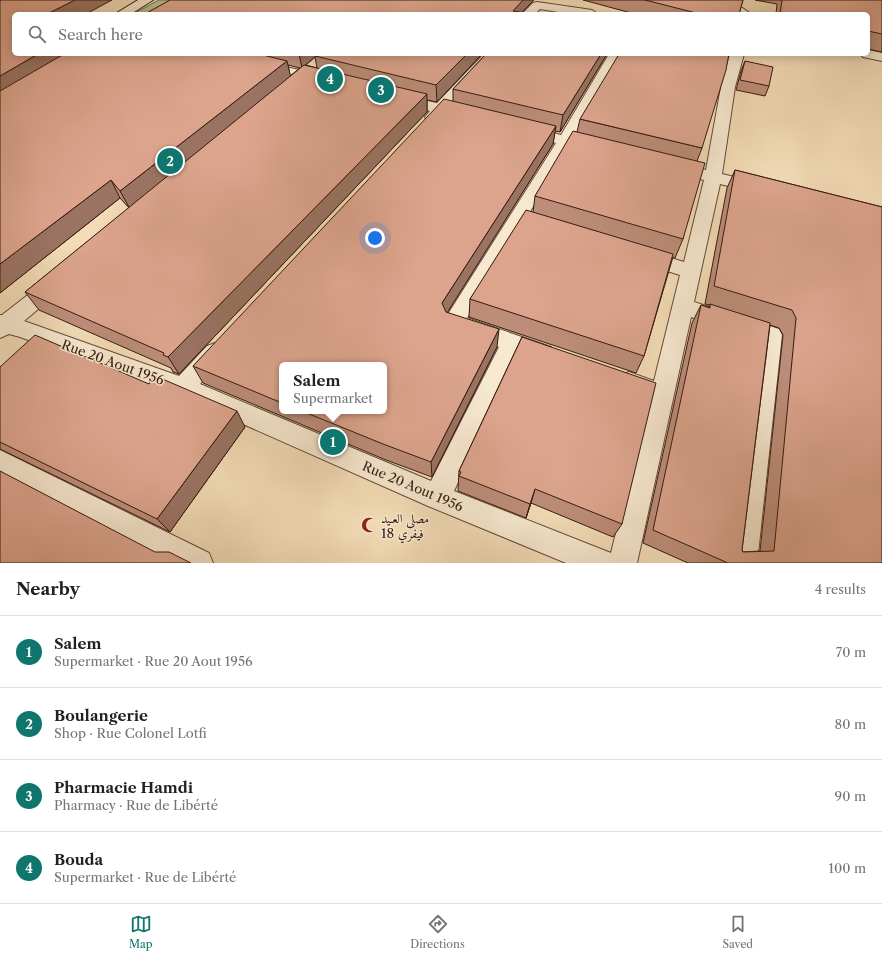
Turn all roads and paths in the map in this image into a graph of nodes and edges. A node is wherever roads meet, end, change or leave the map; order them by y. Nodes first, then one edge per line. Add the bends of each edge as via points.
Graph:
1 (147, 0) edge
2 (723, 0) edge
3 (126, 12) edge
4 (530, 12) edge
5 (580, 12) edge
6 (742, 12) edge
7 (870, 54) edge
8 (230, 56) edge
9 (489, 56) edge
10 (615, 56) edge
11 (736, 56) edge
12 (882, 57) edge
13 (320, 62) edge
14 (298, 70) junction
15 (335, 82) edge
16 (286, 90) edge
17 (388, 95) edge
18 (440, 109) junction
19 (477, 118) edge
20 (514, 128) edge
21 (419, 132) edge
22 (565, 141) junction
23 (609, 152) edge
24 (661, 164) edge
25 (713, 177) junction
26 (774, 193) edge
27 (631, 253) edge
28 (691, 271) junction
29 (69, 273) edge
30 (683, 306) junction
31 (2, 326) edge
32 (226, 341) edge
33 (512, 342) junction
34 (557, 358) edge
35 (610, 376) edge
36 (183, 387) junction
37 (663, 394) junction
38 (0, 462) edge
39 (437, 497) junction
40 (198, 563) edge
41 (601, 563) edge
42 (623, 563) edge
43 (743, 563) edge

1 - 3 street
2 - 6 street
4 - 5 street via 537,5
7 - 12 street
8 - 14 street
9 - 18 street
10 - 22 street
11 - 25 street via 728,87
13 - 14 street
14 - 15 street
14 - 16 street
17 - 18 street
18 - 19 street
18 - 21 street
20 - 22 street
22 - 23 street
22 - 33 street via 527,221 454,322
24 - 25 street
25 - 26 street
25 - 28 street
27 - 28 street
28 - 30 street
29 - 31 street
30 - 37 street
30 - 43 street via 772,335
31 - 36 street, Rue 20 Aout 1956 via 23,329
32 - 36 street
33 - 34 street
33 - 39 street
35 - 37 street
36 - 39 street, Rue 20 Aout 1956
37 - 42 street
38 - 40 street
39 - 41 street, Rue 20 Aout 1956

